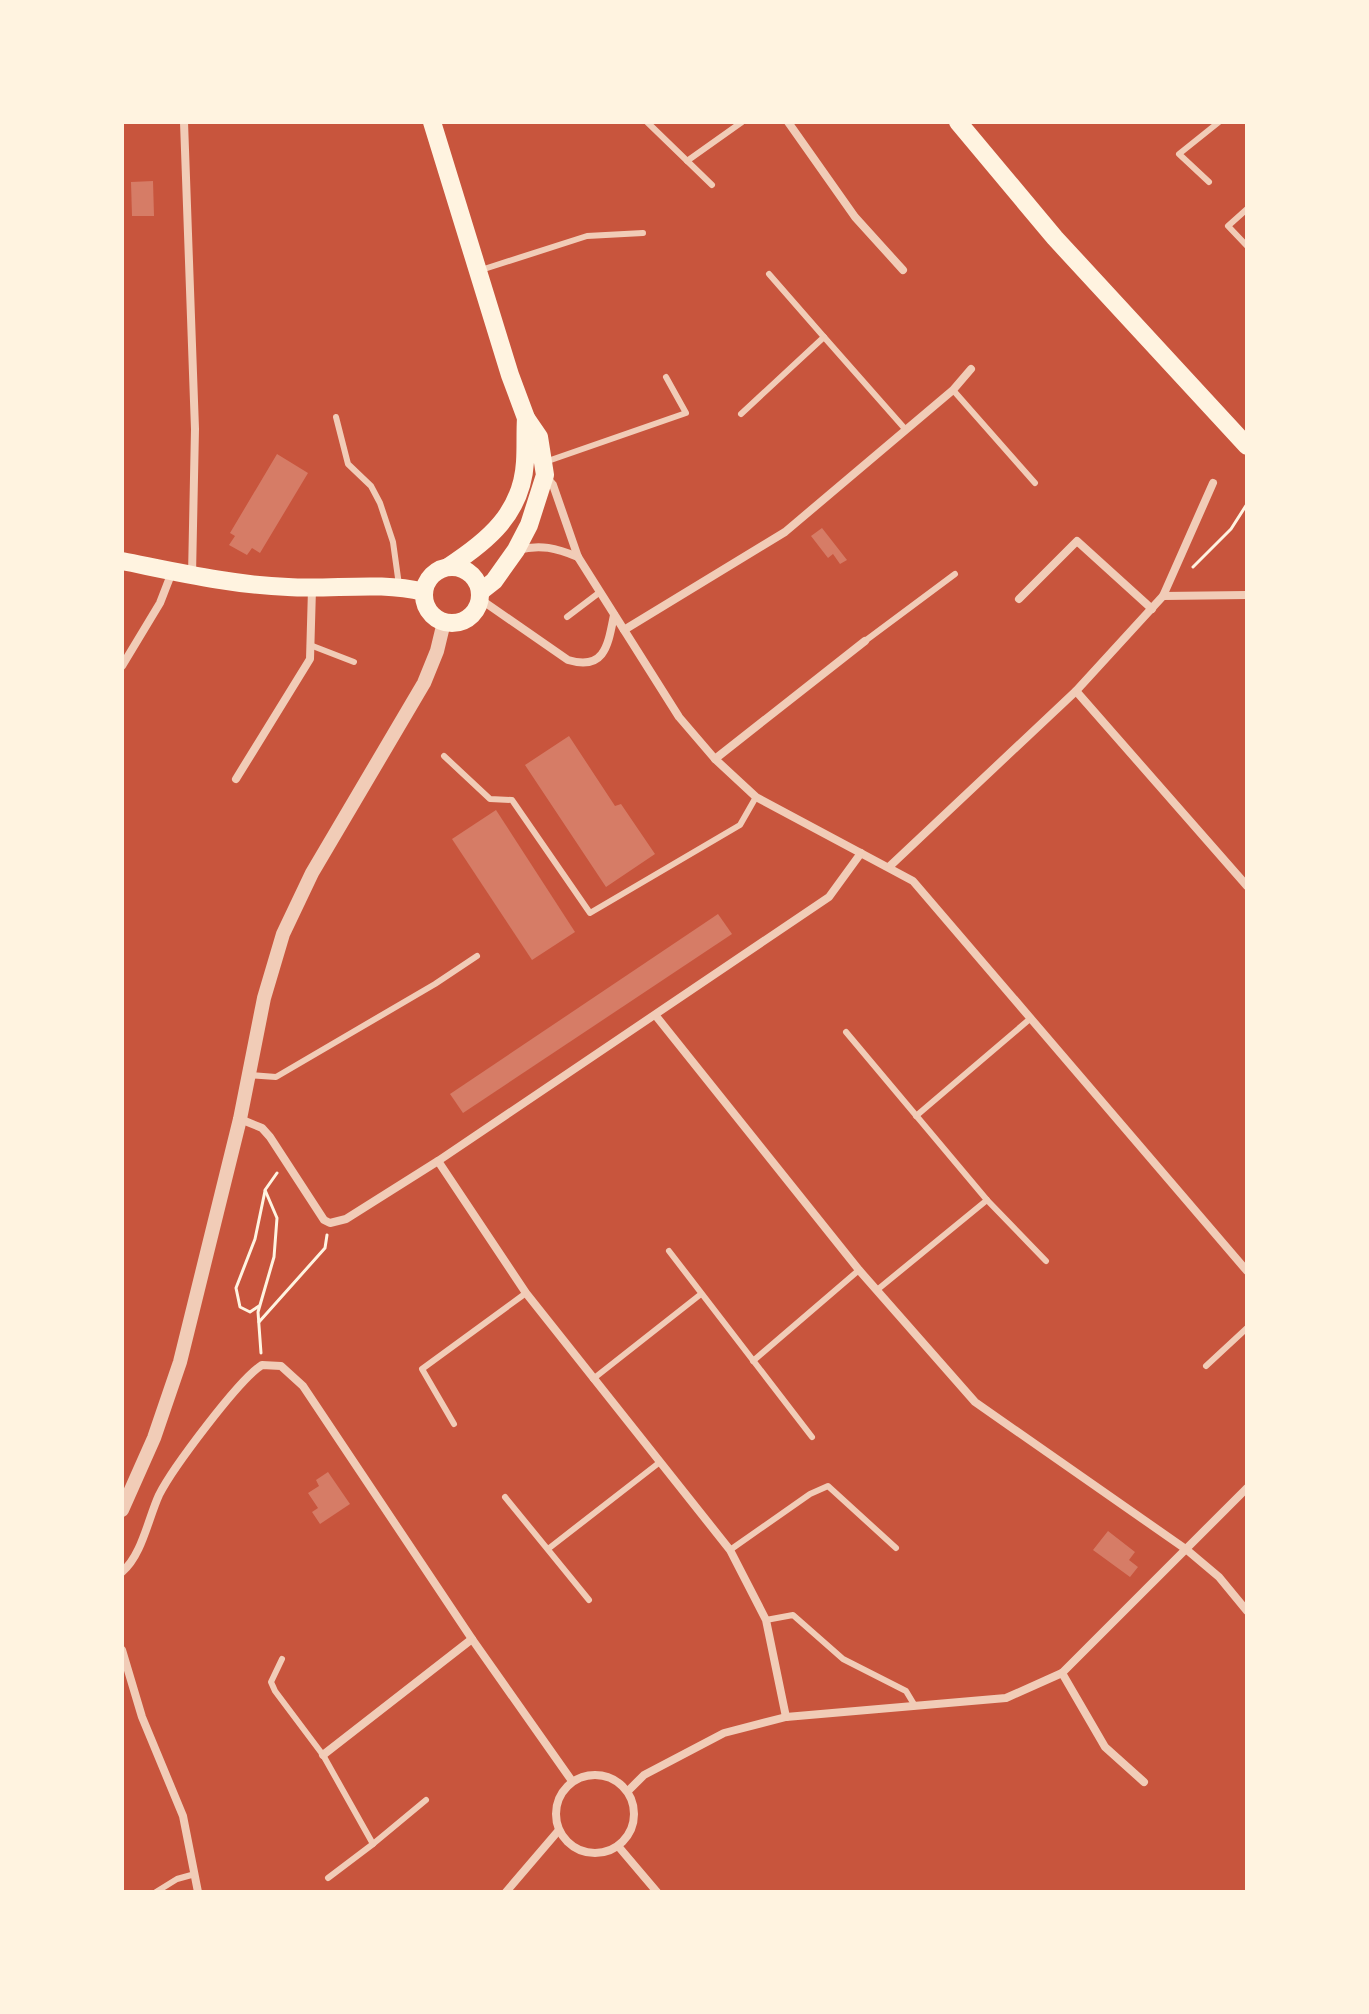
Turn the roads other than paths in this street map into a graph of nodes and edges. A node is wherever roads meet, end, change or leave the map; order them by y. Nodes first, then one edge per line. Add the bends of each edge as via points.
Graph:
1 (184, 122) edge
2 (432, 122) edge
3 (647, 122) edge
4 (742, 122) edge
5 (788, 122) edge
6 (958, 122) edge
7 (1219, 122) edge
8 (687, 161) junction
9 (1209, 182) dead end
10 (712, 185) dead end
11 (1247, 209) edge
12 (643, 233) dead end
13 (1247, 246) edge
14 (903, 270) dead end
15 (478, 271) junction
16 (769, 274) dead end
17 (824, 337) junction
18 (971, 369) dead end
19 (666, 377) dead end
20 (953, 390) junction
21 (741, 414) dead end
22 (336, 417) dead end
23 (906, 430) junction
24 (1247, 446) edge
25 (538, 467) junction
26 (1035, 483) dead end
27 (1213, 483) dead end
28 (516, 550) junction
29 (578, 557) junction
30 (122, 561) edge
31 (448, 567) junction
32 (172, 571) junction
33 (955, 574) dead end
34 (192, 575) junction
35 (399, 586) junction
36 (312, 589) junction
37 (424, 592) junction
38 (600, 592) junction
39 (480, 595) junction
40 (1247, 595) edge
41 (1163, 596) junction
42 (1019, 599) dead end
43 (1152, 609) junction
44 (614, 615) junction
45 (567, 617) dead end
46 (444, 622) junction
47 (624, 630) junction
48 (865, 641) joint
49 (310, 645) junction
50 (354, 662) dead end
51 (122, 666) edge
52 (1076, 691) junction
53 (444, 756) dead end
54 (715, 759) junction
55 (236, 779) dead end
56 (756, 797) junction
57 (861, 853) junction
58 (890, 866) junction
59 (1247, 886) edge
60 (477, 956) dead end
61 (656, 1016) junction
62 (1031, 1018) junction
63 (846, 1032) dead end
64 (249, 1075) junction
65 (916, 1116) junction
66 (240, 1119) junction
67 (438, 1161) junction
68 (987, 1200) junction
69 (669, 1251) dead end
70 (1046, 1261) dead end
71 (859, 1270) junction
72 (1247, 1271) edge
73 (877, 1290) junction
74 (526, 1293) junction
75 (701, 1294) junction
76 (1247, 1328) edge
77 (753, 1361) junction
78 (1206, 1366) dead end
79 (593, 1379) junction
80 (454, 1424) dead end
81 (812, 1437) dead end
82 (660, 1462) junction
83 (1247, 1488) edge
84 (505, 1497) dead end
85 (122, 1510) edge
86 (896, 1548) dead end
87 (548, 1549) junction
88 (730, 1550) junction
89 (1187, 1550) junction
90 (122, 1572) edge
91 (589, 1600) dead end
92 (1247, 1611) edge
93 (766, 1620) junction
94 (472, 1639) junction
95 (122, 1650) edge
96 (282, 1659) dead end
97 (1062, 1673) junction
98 (915, 1706) junction
99 (786, 1717) junction
100 (323, 1755) junction
101 (572, 1781) junction
102 (1144, 1782) dead end
103 (628, 1791) junction
104 (426, 1800) dead end
105 (559, 1830) junction
106 (373, 1844) junction
107 (618, 1846) junction
108 (195, 1874) junction
109 (328, 1878) dead end
110 (156, 1892) edge
111 (198, 1892) edge
112 (506, 1892) edge
113 (657, 1892) edge

1 - 34 street via 195,429
2 - 15 main road
3 - 8 lane
4 - 8 lane
5 - 14 street via 855,217
6 - 24 main road via 1055,238
7 - 9 lane via 1179,154
8 - 10 lane
11 - 13 lane via 1228,226
12 - 15 lane via 587,236
15 - 25 main road via 526,418 539,437
16 - 17 lane
17 - 21 lane
17 - 23 lane
18 - 20 street
19 - 25 lane via 686,413
20 - 23 street
20 - 26 lane
22 - 35 lane via 348,464 380,503
23 - 47 street via 785,532
25 - 28 main road via 529,525
25 - 29 street via 553,485
25 - 31 main road via 510,513 478,548
27 - 41 street
28 - 29 street via 547,546
28 - 39 main road
29 - 38 street
30 - 32 main road
31 - 37 main road via 433,574
31 - 39 main road via 470,573
32 - 34 main road
32 - 51 street via 160,603
33 - 48 lane
34 - 36 main road
35 - 36 main road
35 - 37 main road
36 - 49 street
37 - 46 main road via 427,609
38 - 44 street
38 - 45 lane
39 - 44 street via 568,660 582,664 595,662 605,651
39 - 46 main road via 468,619
40 - 41 street
41 - 43 street
42 - 43 street via 1077,541
43 - 52 street
44 - 47 street
46 - 64 street via 424,683 291,915 264,998
47 - 54 street via 679,717
48 - 54 street
49 - 50 lane
49 - 55 street via 310,659
52 - 58 street
52 - 59 street
53 - 56 lane via 490,799 512,800 590,913 740,825
54 - 56 street
56 - 57 street
57 - 58 street
57 - 61 street via 829,897
58 - 62 street via 913,881
60 - 64 lane via 276,1077
61 - 67 street
61 - 71 street
62 - 65 lane
62 - 72 street
63 - 65 lane
64 - 66 street
65 - 68 lane
66 - 67 street via 262,1128 318,1214 330,1223 346,1219
66 - 85 street via 180,1362
67 - 74 street
68 - 70 lane
68 - 73 lane
69 - 75 lane
71 - 73 street
71 - 77 lane
73 - 89 street via 975,1402
74 - 79 street
74 - 80 lane via 422,1369
75 - 77 lane
75 - 79 lane
76 - 78 lane
77 - 81 lane
79 - 82 street
82 - 87 lane
82 - 88 street
83 - 89 street
84 - 87 lane
86 - 88 lane via 828,1486
87 - 91 lane
88 - 93 street
89 - 92 street
89 - 97 street
90 - 94 street via 168,1481 243,1382 262,1365 281,1366 303,1386
93 - 98 lane via 793,1615 843,1659 906,1691
93 - 99 street
94 - 100 street
94 - 101 street
95 - 108 street via 142,1717 183,1816
96 - 100 lane via 271,1682
97 - 98 street via 1006,1698
97 - 102 street via 1105,1747
98 - 99 street
99 - 103 street via 724,1733 644,1775
100 - 106 lane
101 - 103 street via 608,1776
101 - 105 street via 559,1798
103 - 107 street via 633,1826
104 - 106 lane
105 - 107 street via 585,1852
105 - 112 street
106 - 109 lane
107 - 113 street
108 - 110 lane
108 - 111 street

